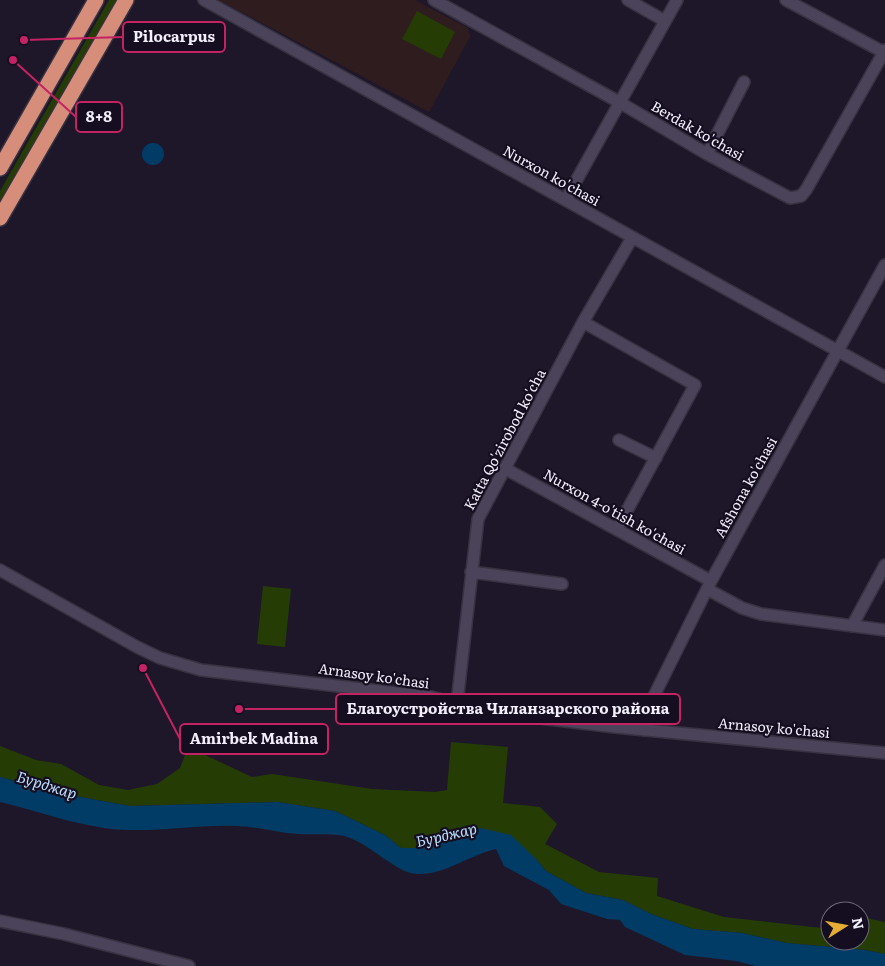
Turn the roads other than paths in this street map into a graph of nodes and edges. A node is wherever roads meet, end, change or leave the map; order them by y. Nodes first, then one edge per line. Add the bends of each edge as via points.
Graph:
1 (96, 0) edge
2 (126, 0) edge
3 (204, 0) edge
4 (434, 0) edge
5 (628, 0) edge
6 (677, 0) edge
7 (786, 0) edge
8 (665, 21) junction
9 (885, 52) edge
10 (744, 82) dead end
11 (620, 102) junction
12 (707, 154) junction
13 (0, 168) edge
14 (566, 200) junction
15 (0, 218) edge
16 (632, 238) junction
17 (885, 265) edge
18 (583, 322) junction
19 (836, 350) junction
20 (885, 376) edge
21 (618, 440) dead end
22 (656, 458) junction
23 (504, 468) junction
24 (617, 529) junction
25 (885, 565) edge
26 (0, 570) edge
27 (471, 572) junction
28 (562, 584) dead end
29 (709, 585) junction
30 (852, 626) junction
31 (885, 630) edge
32 (457, 703) junction
33 (644, 730) junction
34 (885, 753) edge
35 (0, 921) edge
36 (189, 966) edge

1 - 13 highway
2 - 15 highway
3 - 14 street, Nurxon ko'chasi
4 - 11 street, Berdak ko'chasi
5 - 8 street
6 - 8 street
7 - 9 street
8 - 11 street
9 - 12 street, Berdak ko'chasi via 802,196 785,196
10 - 12 street
11 - 12 street, Berdak ko'chasi
11 - 14 street
14 - 16 street, Nurxon ko'chasi
16 - 18 street, Katta Qo'zirobod ko'cha
16 - 19 street, Nurxon ko'chasi
17 - 19 street, Afshona ko'chasi
18 - 22 street via 695,385
18 - 23 street, Katta Qo'zirobod ko'cha
19 - 20 street, Nurxon ko'chasi
19 - 29 street, Afshona ko'chasi
21 - 22 street
22 - 24 street
23 - 24 street, Nurxon 4-o'tish ko'chasi
23 - 27 street, Katta Qo'zirobod ko'cha via 478,519
24 - 29 street, Nurxon 4-o'tish ko'chasi
25 - 30 street
26 - 32 street, Arnasoy ko'chasi via 125,641 180,665
27 - 28 street
27 - 32 street, Katta Qo'zirobod ko'cha
29 - 30 street, Nurxon 4-o'tish ko'chasi via 752,612
29 - 33 street, Afshona ko'chasi via 648,708
30 - 31 street, Nurxon 4-o'tish ko'chasi
32 - 33 street, Arnasoy ko'chasi via 480,711
33 - 34 street, Arnasoy ko'chasi
35 - 36 street

